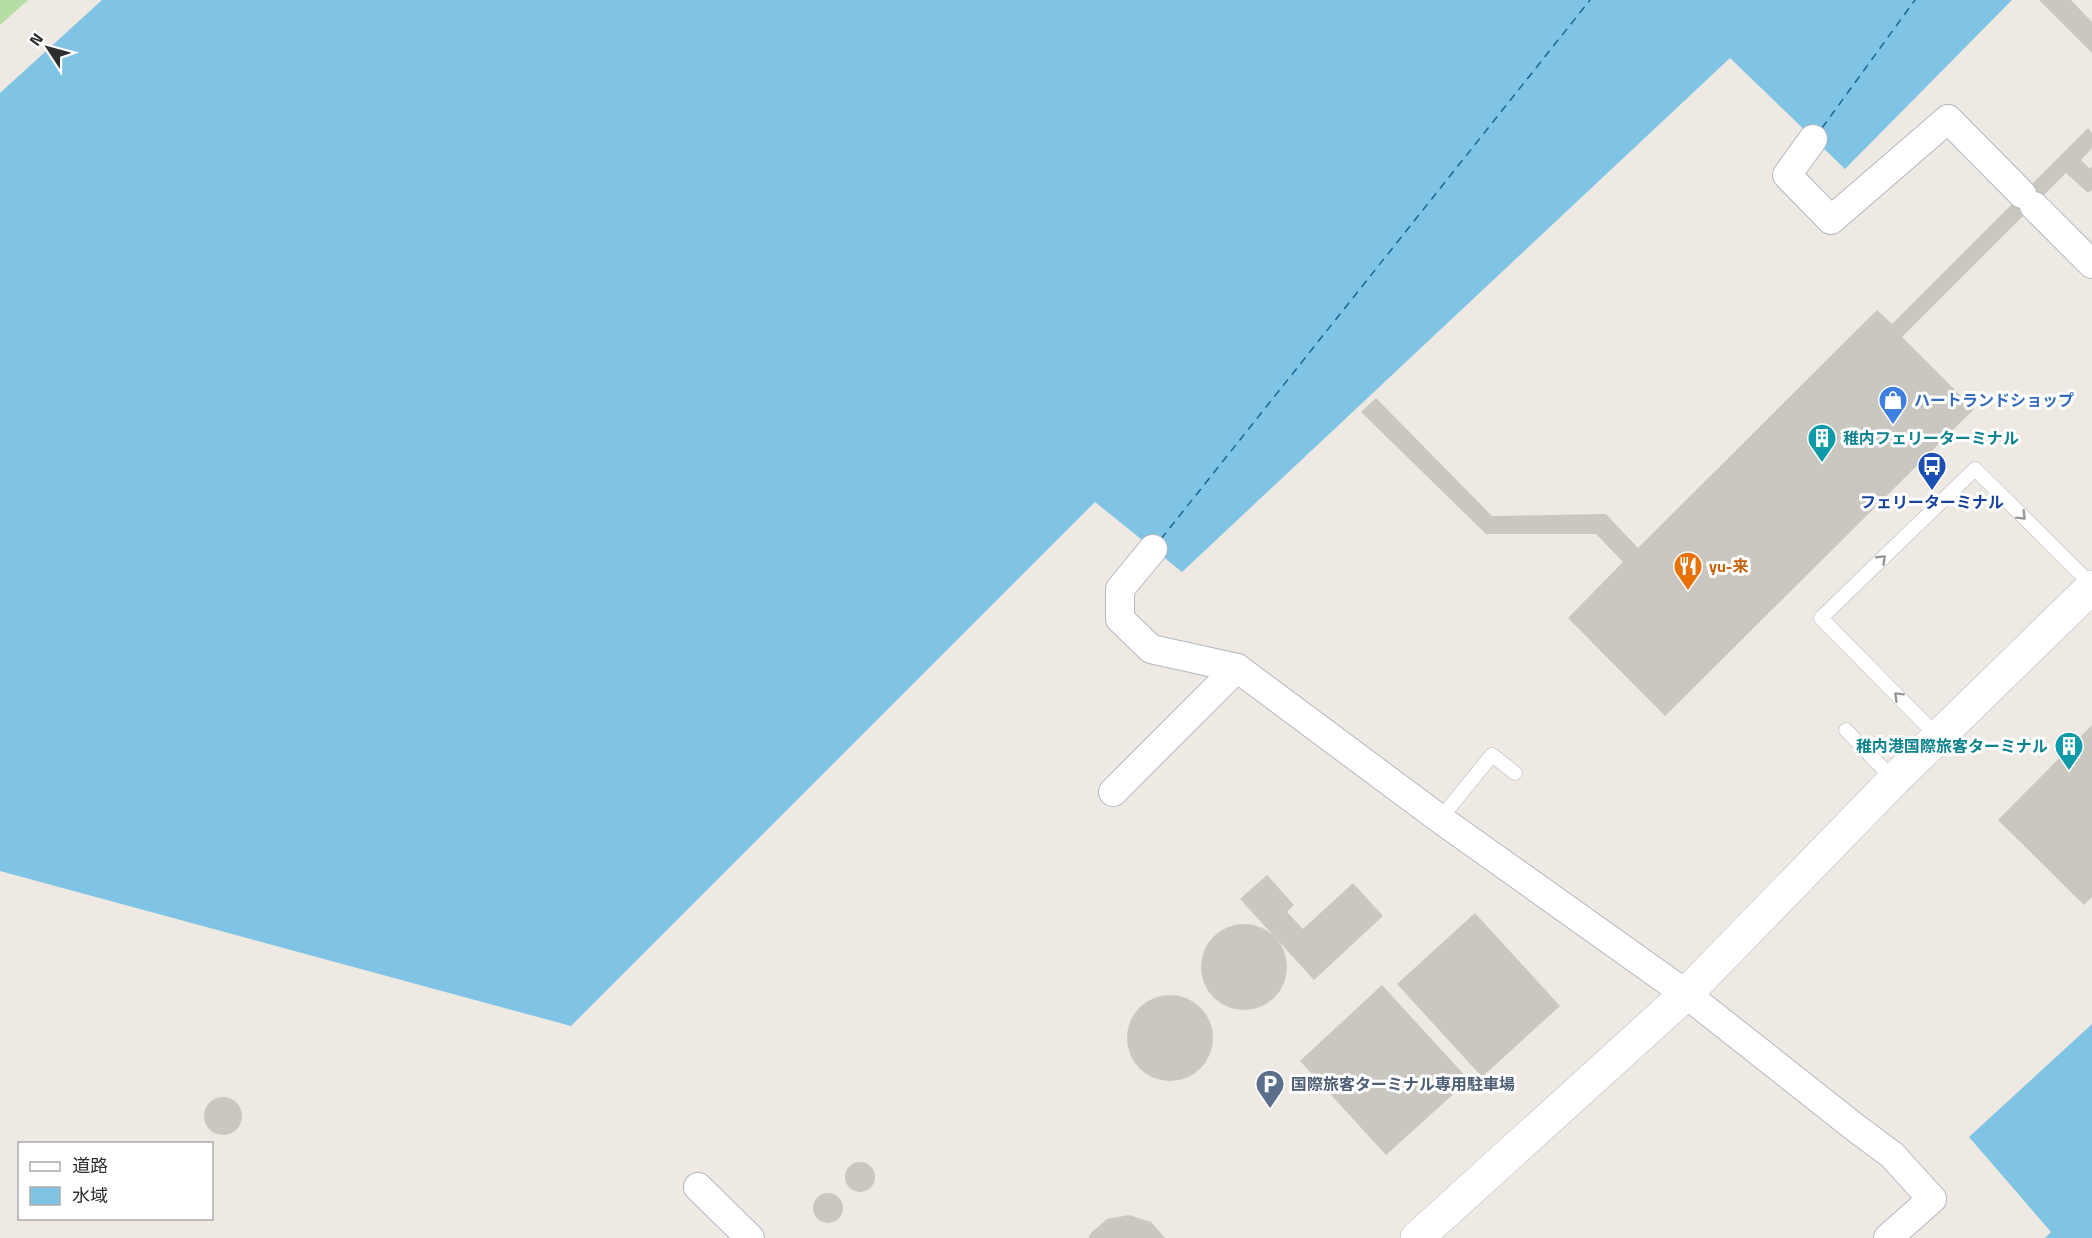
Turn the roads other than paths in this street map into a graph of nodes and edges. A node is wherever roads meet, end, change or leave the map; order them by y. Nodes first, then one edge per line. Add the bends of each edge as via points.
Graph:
1 (1814, 139) dead end
2 (2092, 264) edge
3 (1154, 549) dead end
4 (2092, 586) edge
5 (1237, 668) junction
6 (1846, 730) dead end
7 (1939, 738) junction
8 (1515, 773) dead end
9 (1894, 780) junction
10 (1113, 792) dead end
11 (1440, 819) junction
12 (1686, 994) junction
13 (698, 1187) dead end
14 (750, 1238) edge
15 (1417, 1238) edge
16 (1888, 1238) edge

1 - 2 street via 1787,175 1832,220 1948,119
3 - 5 street via 1120,589 1120,619 1150,649
4 - 7 street
7 -> 4 lane via 1821,618 1975,470
5 - 10 street
5 - 11 street
6 - 9 lane
7 - 9 street
8 - 11 lane via 1492,755
9 - 12 street
11 - 12 street
12 - 15 street
12 - 16 street via 1892,1155 1932,1199
13 - 14 street

